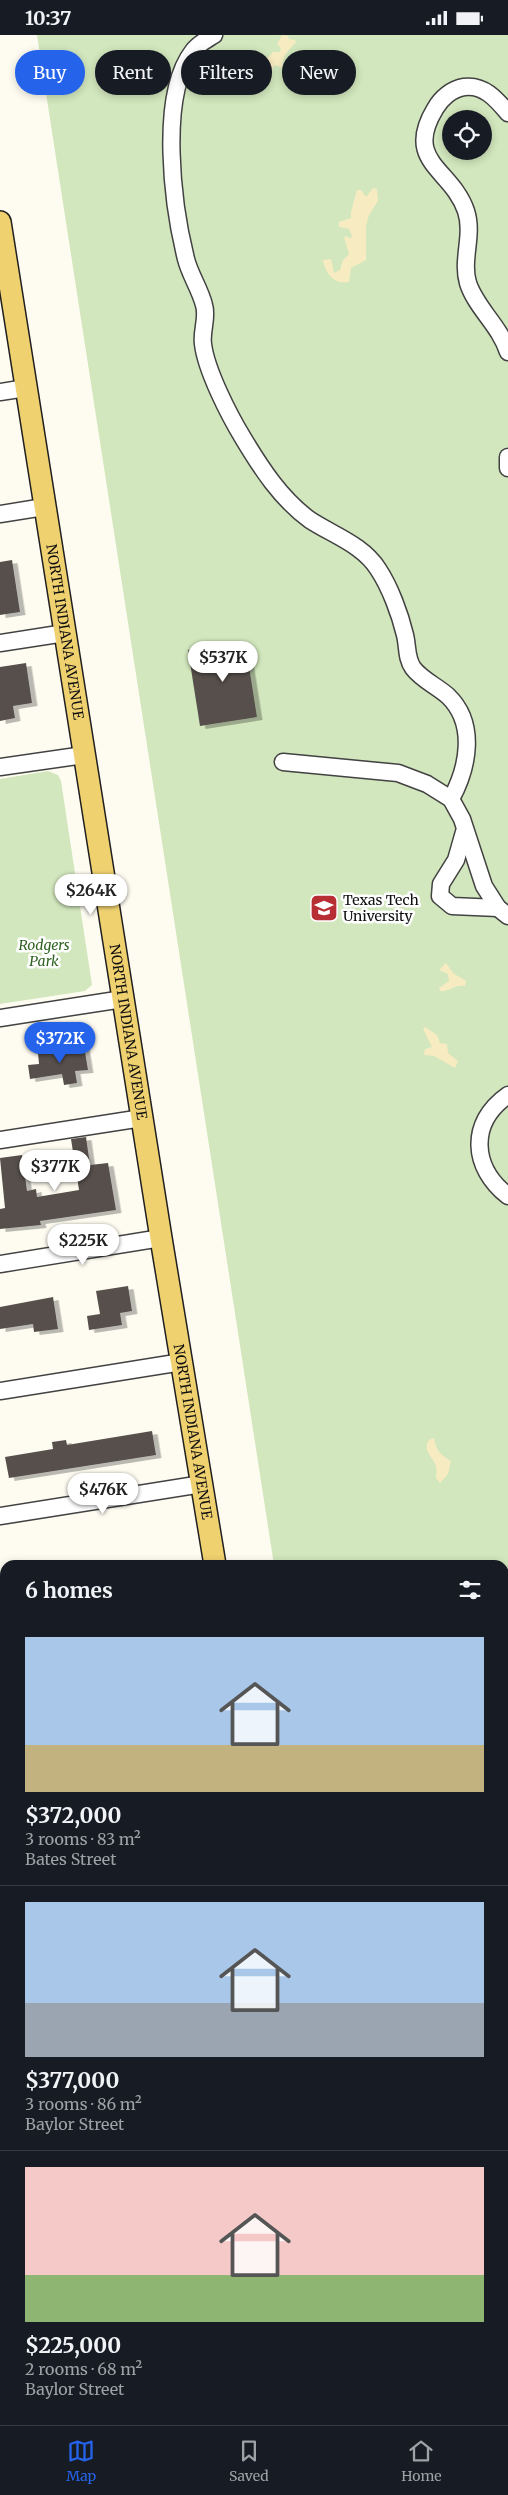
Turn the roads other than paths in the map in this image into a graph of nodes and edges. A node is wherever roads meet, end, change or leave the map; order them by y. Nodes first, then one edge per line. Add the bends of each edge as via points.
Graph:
1 (214, 35) edge
2 (508, 113) edge
3 (0, 222) edge
4 (3, 262) edge
5 (508, 352) edge
6 (26, 388) junction
7 (0, 392) edge
8 (508, 457) edge
9 (508, 468) edge
10 (44, 507) junction
11 (0, 514) edge
12 (64, 633) junction
13 (0, 643) edge
14 (84, 755) junction
15 (284, 762) dead end
16 (0, 767) edge
17 (451, 799) junction
18 (465, 829) junction
19 (503, 912) edge
20 (123, 999) junction
21 (0, 1018) edge
22 (508, 1095) edge
23 (142, 1118) junction
24 (0, 1140) edge
25 (508, 1196) edge
26 (161, 1238) junction
27 (0, 1263) edge
28 (182, 1362) junction
29 (0, 1391) edge
30 (202, 1484) junction
31 (0, 1515) edge
32 (214, 1560) edge

1 - 17 street via 193,51 185,64 170,132 186,259 206,315 203,343 206,357 232,420 268,476 309,519 360,550 378,569 406,636 408,660 414,670 450,698 458,709 465,723 467,751
2 - 5 street via 481,89 463,87 445,96 437,106 424,130 423,140 427,156 466,210 469,231 464,265 468,284 502,335
3 - 4 main road, NORTH INDIANA AVENUE
4 - 6 main road, NORTH INDIANA AVENUE
6 - 7 street
6 - 10 main road, NORTH INDIANA AVENUE
8 - 9 street
10 - 11 street
10 - 12 main road, NORTH INDIANA AVENUE
12 - 13 street
12 - 14 main road, NORTH INDIANA AVENUE
14 - 16 street
14 - 20 main road, NORTH INDIANA AVENUE
15 - 17 street via 398,773 427,784
17 - 18 street
18 - 19 street via 484,886
18 - 19 street via 456,861 440,884 440,896 452,906
20 - 21 street
20 - 23 main road, NORTH INDIANA AVENUE
22 - 25 street via 486,1120 479,1151 487,1176
23 - 24 street
23 - 26 main road, NORTH INDIANA AVENUE
26 - 27 street
26 - 28 main road, NORTH INDIANA AVENUE
28 - 29 street
28 - 30 main road, NORTH INDIANA AVENUE
30 - 31 street
30 - 32 main road, NORTH INDIANA AVENUE

